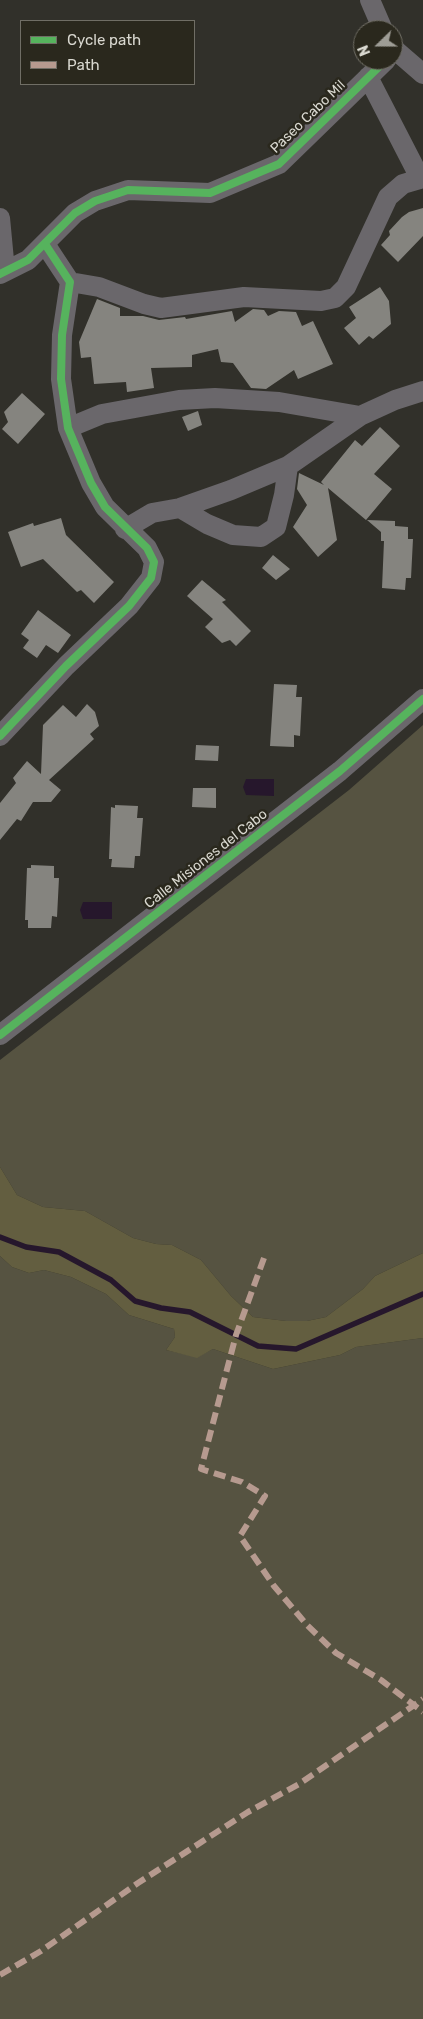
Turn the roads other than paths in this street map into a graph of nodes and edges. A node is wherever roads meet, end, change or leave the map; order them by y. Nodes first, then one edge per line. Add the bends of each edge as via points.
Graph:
1 (370, 0) edge
2 (379, 20) edge
3 (403, 60) edge
4 (376, 70) edge
5 (423, 74) edge
6 (368, 78) junction
7 (421, 178) edge
8 (0, 218) edge
9 (45, 244) junction
10 (3, 272) edge
11 (70, 282) junction
12 (423, 391) edge
13 (360, 416) junction
14 (68, 428) junction
15 (288, 466) junction
16 (180, 508) junction
17 (125, 529) junction
18 (423, 699) edge
19 (2, 731) edge
20 (0, 1034) edge

1 - 2 street
3 - 5 street
4 - 6 street, Paseo Cabo Mil
6 - 7 street
6 - 9 street, Paseo Cabo Mil via 279,164 210,193 128,190 96,201 75,214
7 - 11 street via 403,184 388,197 346,287 335,298 321,302 244,297 161,308 100,287
8 - 10 street
9 - 10 street, Paseo Cabo Mil via 28,260
9 - 11 street
11 - 14 street via 62,334 60,378
12 - 13 street
13 - 14 street via 279,402 215,398 179,400 102,414
13 - 15 street
14 - 17 street via 91,483
15 - 16 street
15 - 16 street via 276,527 261,537 234,535
16 - 17 street via 152,514
17 - 19 street via 147,548 154,562 151,578 129,606
18 - 20 street, Calle Misiones del Cabo via 340,771

